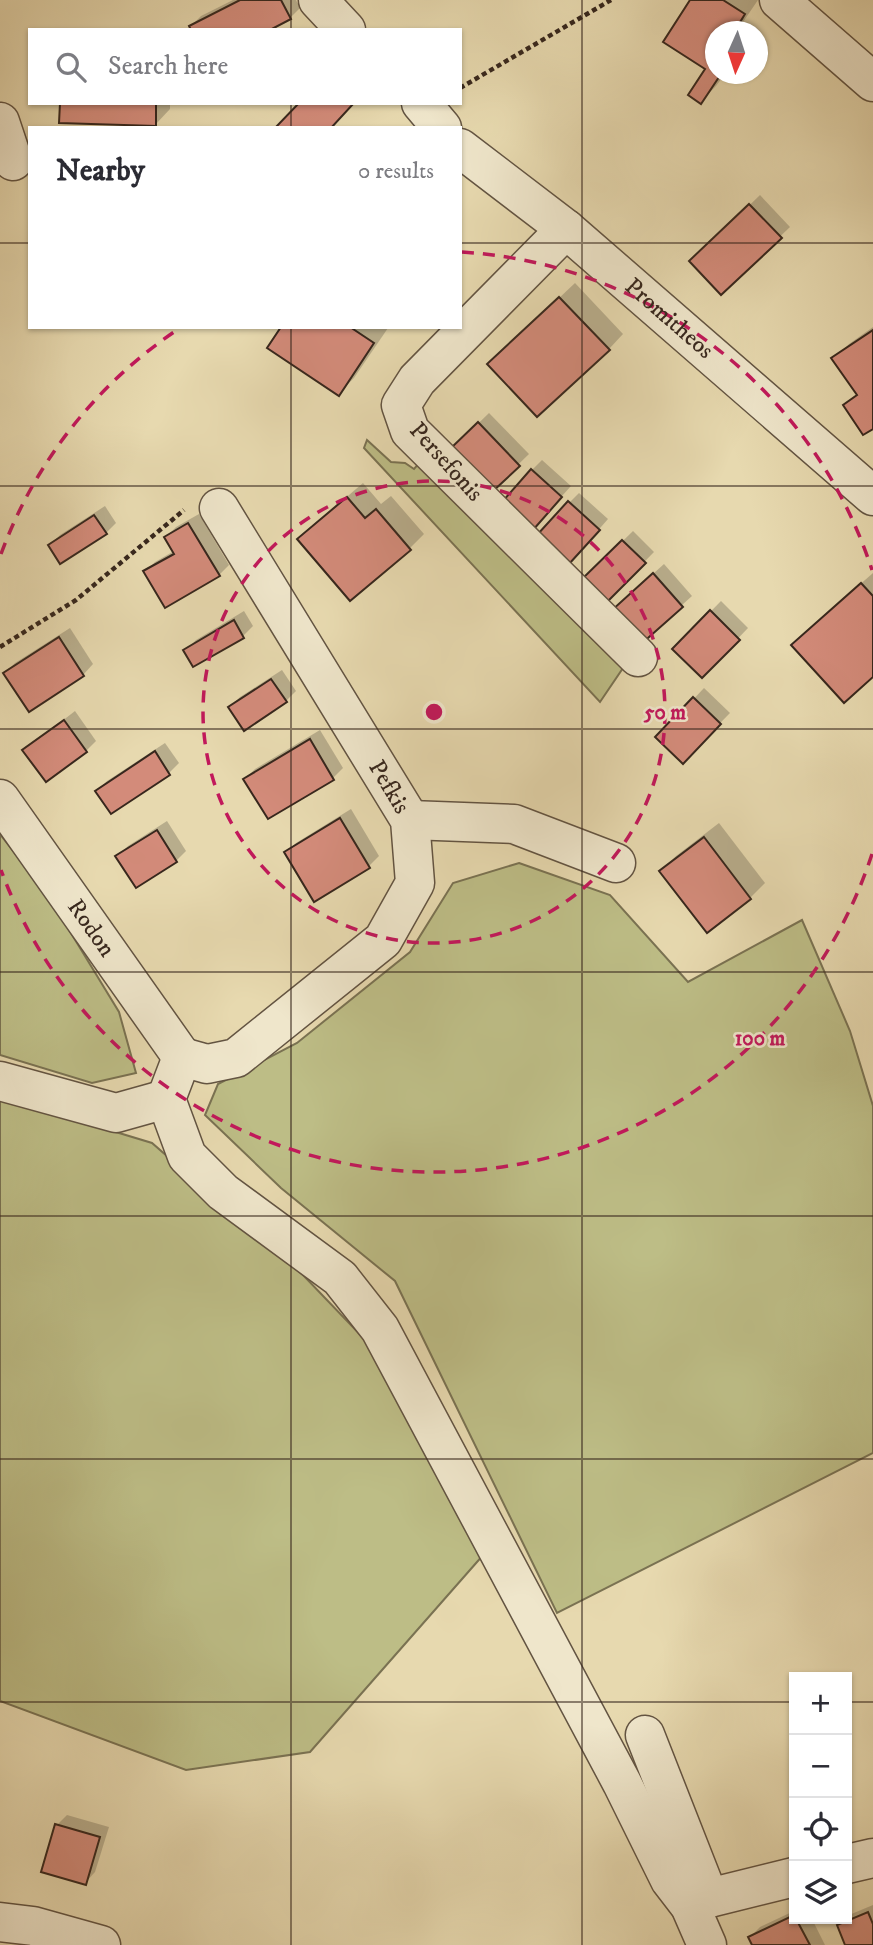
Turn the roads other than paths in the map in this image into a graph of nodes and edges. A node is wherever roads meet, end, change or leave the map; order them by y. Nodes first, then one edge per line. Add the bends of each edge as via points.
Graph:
1 (318, 0) edge
2 (779, 0) edge
3 (344, 28) edge
4 (873, 82) edge
5 (423, 105) edge
6 (0, 122) edge
7 (440, 126) edge
8 (462, 150) edge
9 (13, 161) dead end
10 (566, 229) junction
11 (873, 496) edge
12 (219, 508) road end
13 (638, 657) dead end
14 (0, 799) edge
15 (410, 820) junction
16 (616, 863) dead end
17 (182, 1057) junction
18 (0, 1082) edge
19 (166, 1099) junction
20 (645, 1735) dead end
21 (873, 1858) edge
22 (852, 1863) edge
23 (789, 1878) edge
24 (699, 1902) junction
25 (0, 1922) edge
26 (101, 1945) edge
27 (707, 1945) edge

1 - 3 street
2 - 4 street
5 - 7 street
6 - 9 street
8 - 10 street, Promitheos
10 - 11 street, Promitheos
10 - 13 street, Persefonis via 417,380 401,405 410,431
12 - 15 street, Pefkis
14 - 17 street, Rodon
15 - 16 street via 514,824
15 - 17 street, Pefkis via 415,883 383,940 236,1058 207,1064
17 - 19 street
18 - 19 street via 116,1113
19 - 24 street via 187,1156 223,1192 340,1278 380,1329 670,1880
20 - 24 street
21 - 22 street
23 - 24 street
24 - 27 street
25 - 26 street

